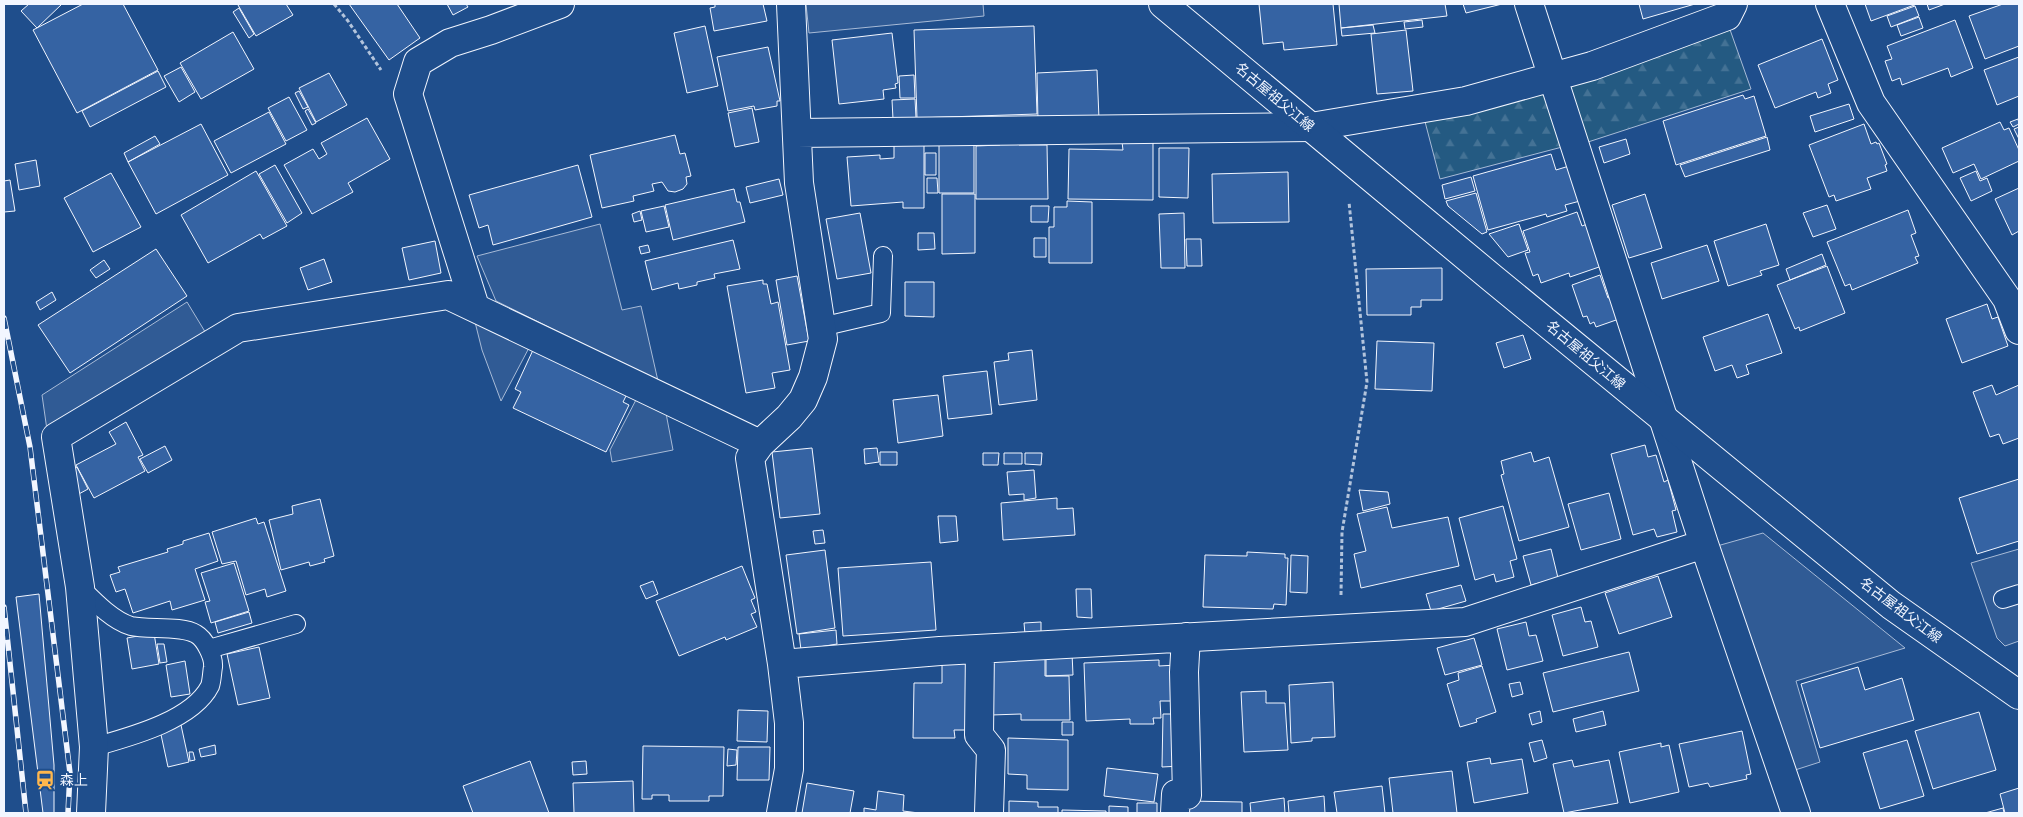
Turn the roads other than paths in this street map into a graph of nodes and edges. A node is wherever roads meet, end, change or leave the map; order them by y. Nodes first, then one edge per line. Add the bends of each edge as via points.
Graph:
1 (560, 4) edge
2 (791, 4) edge
3 (1529, 4) edge
4 (1733, 4) edge
5 (1830, 4) edge
6 (1167, 5) edge
7 (1553, 77) junction
8 (1311, 127) junction
9 (797, 133) junction
10 (883, 256) dead end
11 (475, 307) junction
12 (821, 327) junction
13 (2019, 330) edge
14 (1663, 419) junction
15 (760, 444) junction
16 (1704, 544) junction
17 (80, 587) junction
18 (296, 624) dead end
19 (1186, 637) junction
20 (209, 649) junction
21 (980, 649) junction
22 (782, 664) junction
23 (2019, 695) edge
24 (94, 747) junction
25 (91, 813) edge
26 (780, 813) edge
27 (989, 813) edge
28 (1175, 813) edge
29 (1796, 813) edge

1 - 11 street via 450,43 418,62 408,94
2 - 9 street
3 - 7 street
4 - 7 street via 1727,16 1592,66
5 - 13 street via 1871,103 2007,299
6 - 8 street, 名古屋祖父江線
7 - 8 street via 1466,101
7 - 14 street
8 - 9 street
8 - 14 street, 名古屋祖父江線
9 - 12 street via 799,183
10 - 12 lane via 881,313
11 - 15 street
11 - 17 street via 448,295 238,328 56,437
12 - 15 street via 823,338 803,400
14 - 16 street
14 - 23 street, 名古屋祖父江線 via 1891,605
15 - 22 street via 750,458
16 - 19 street via 1465,622
16 - 29 street
17 - 20 lane via 103,610 131,626 196,634
17 - 24 street
18 - 20 lane
19 - 21 street
19 - 28 street via 1187,794 1176,794
20 - 24 lane via 214,662 210,685 197,703 167,723
21 - 22 street
21 - 27 street via 979,735 991,750
22 - 26 street via 789,723 789,769
24 - 25 street

